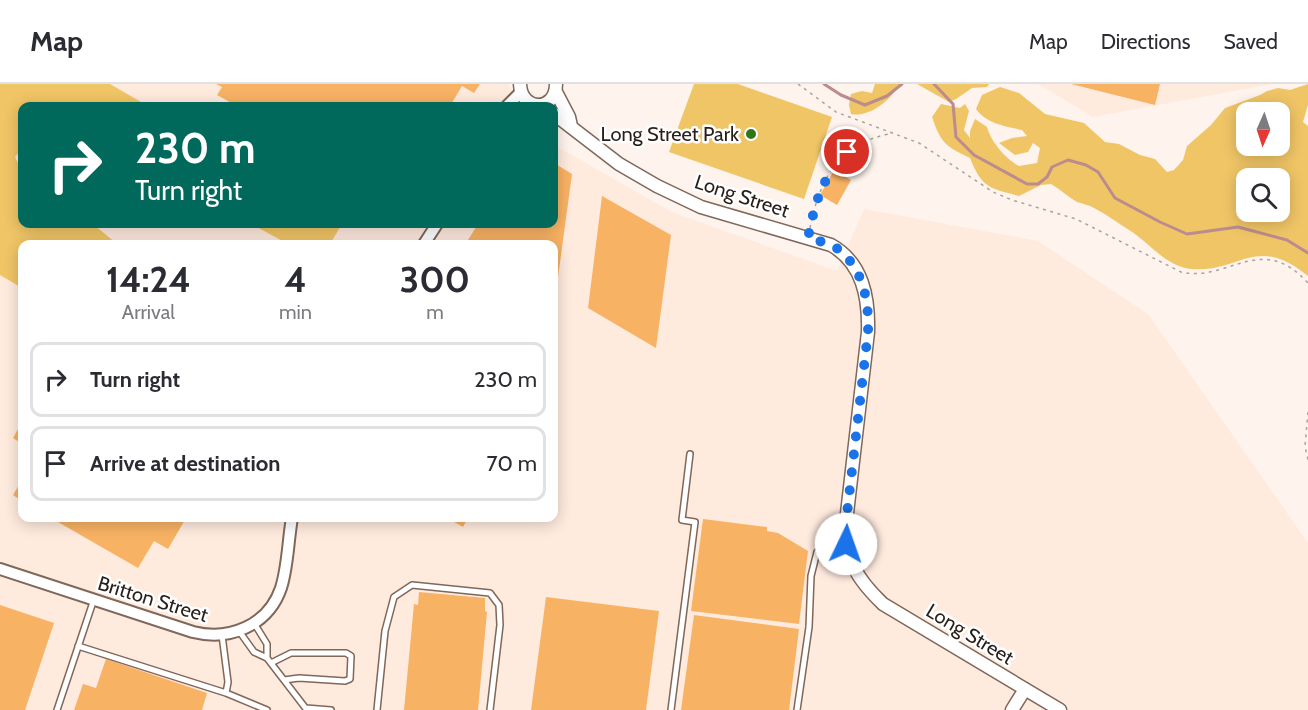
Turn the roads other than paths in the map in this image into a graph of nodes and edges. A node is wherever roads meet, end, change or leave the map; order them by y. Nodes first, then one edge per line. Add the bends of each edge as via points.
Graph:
1 (556, 88) edge
2 (523, 96) edge
3 (537, 102) edge
4 (548, 102) edge
5 (558, 119) edge
6 (571, 126) junction
7 (690, 454) dead end
8 (291, 522) edge
9 (846, 538) junction
10 (0, 568) edge
11 (94, 599) junction
12 (254, 623) junction
13 (239, 631) junction
14 (222, 635) junction
15 (78, 646) junction
16 (269, 661) junction
17 (284, 680) junction
18 (1025, 689) junction
19 (226, 693) junction
20 (307, 709) edge
21 (57, 710) edge
22 (267, 710) edge
23 (331, 710) edge
24 (376, 710) edge
25 (490, 710) edge
26 (671, 710) edge
27 (797, 710) edge
28 (1012, 710) edge
29 (1060, 710) edge

1 - 4 street
1 - 6 street, Long Street
2 - 3 street
5 - 6 street, Long Street
6 - 9 street, Long Street via 619,164 701,207 831,245 854,267 864,287 868,332
7 - 26 lane via 682,520 695,522
8 - 12 street, Britton Street via 281,588
9 - 18 street, Long Street via 863,586 883,604
9 - 27 lane via 822,544 817,552
10 - 11 street, Britton Street
11 - 14 street, Britton Street via 193,632
11 - 15 lane
12 - 13 street, Britton Street
12 - 16 lane via 267,644
13 - 14 street, Britton Street
13 - 16 lane via 254,652
14 - 19 lane
15 - 19 lane
15 - 21 lane
16 - 17 lane
16 - 17 lane via 291,652 351,656 350,679 345,681
17 - 20 lane
18 - 28 street
18 - 29 street, Long Street
19 - 22 lane
20 - 23 lane
24 - 25 lane via 385,631 394,597 412,585 490,593 499,605

